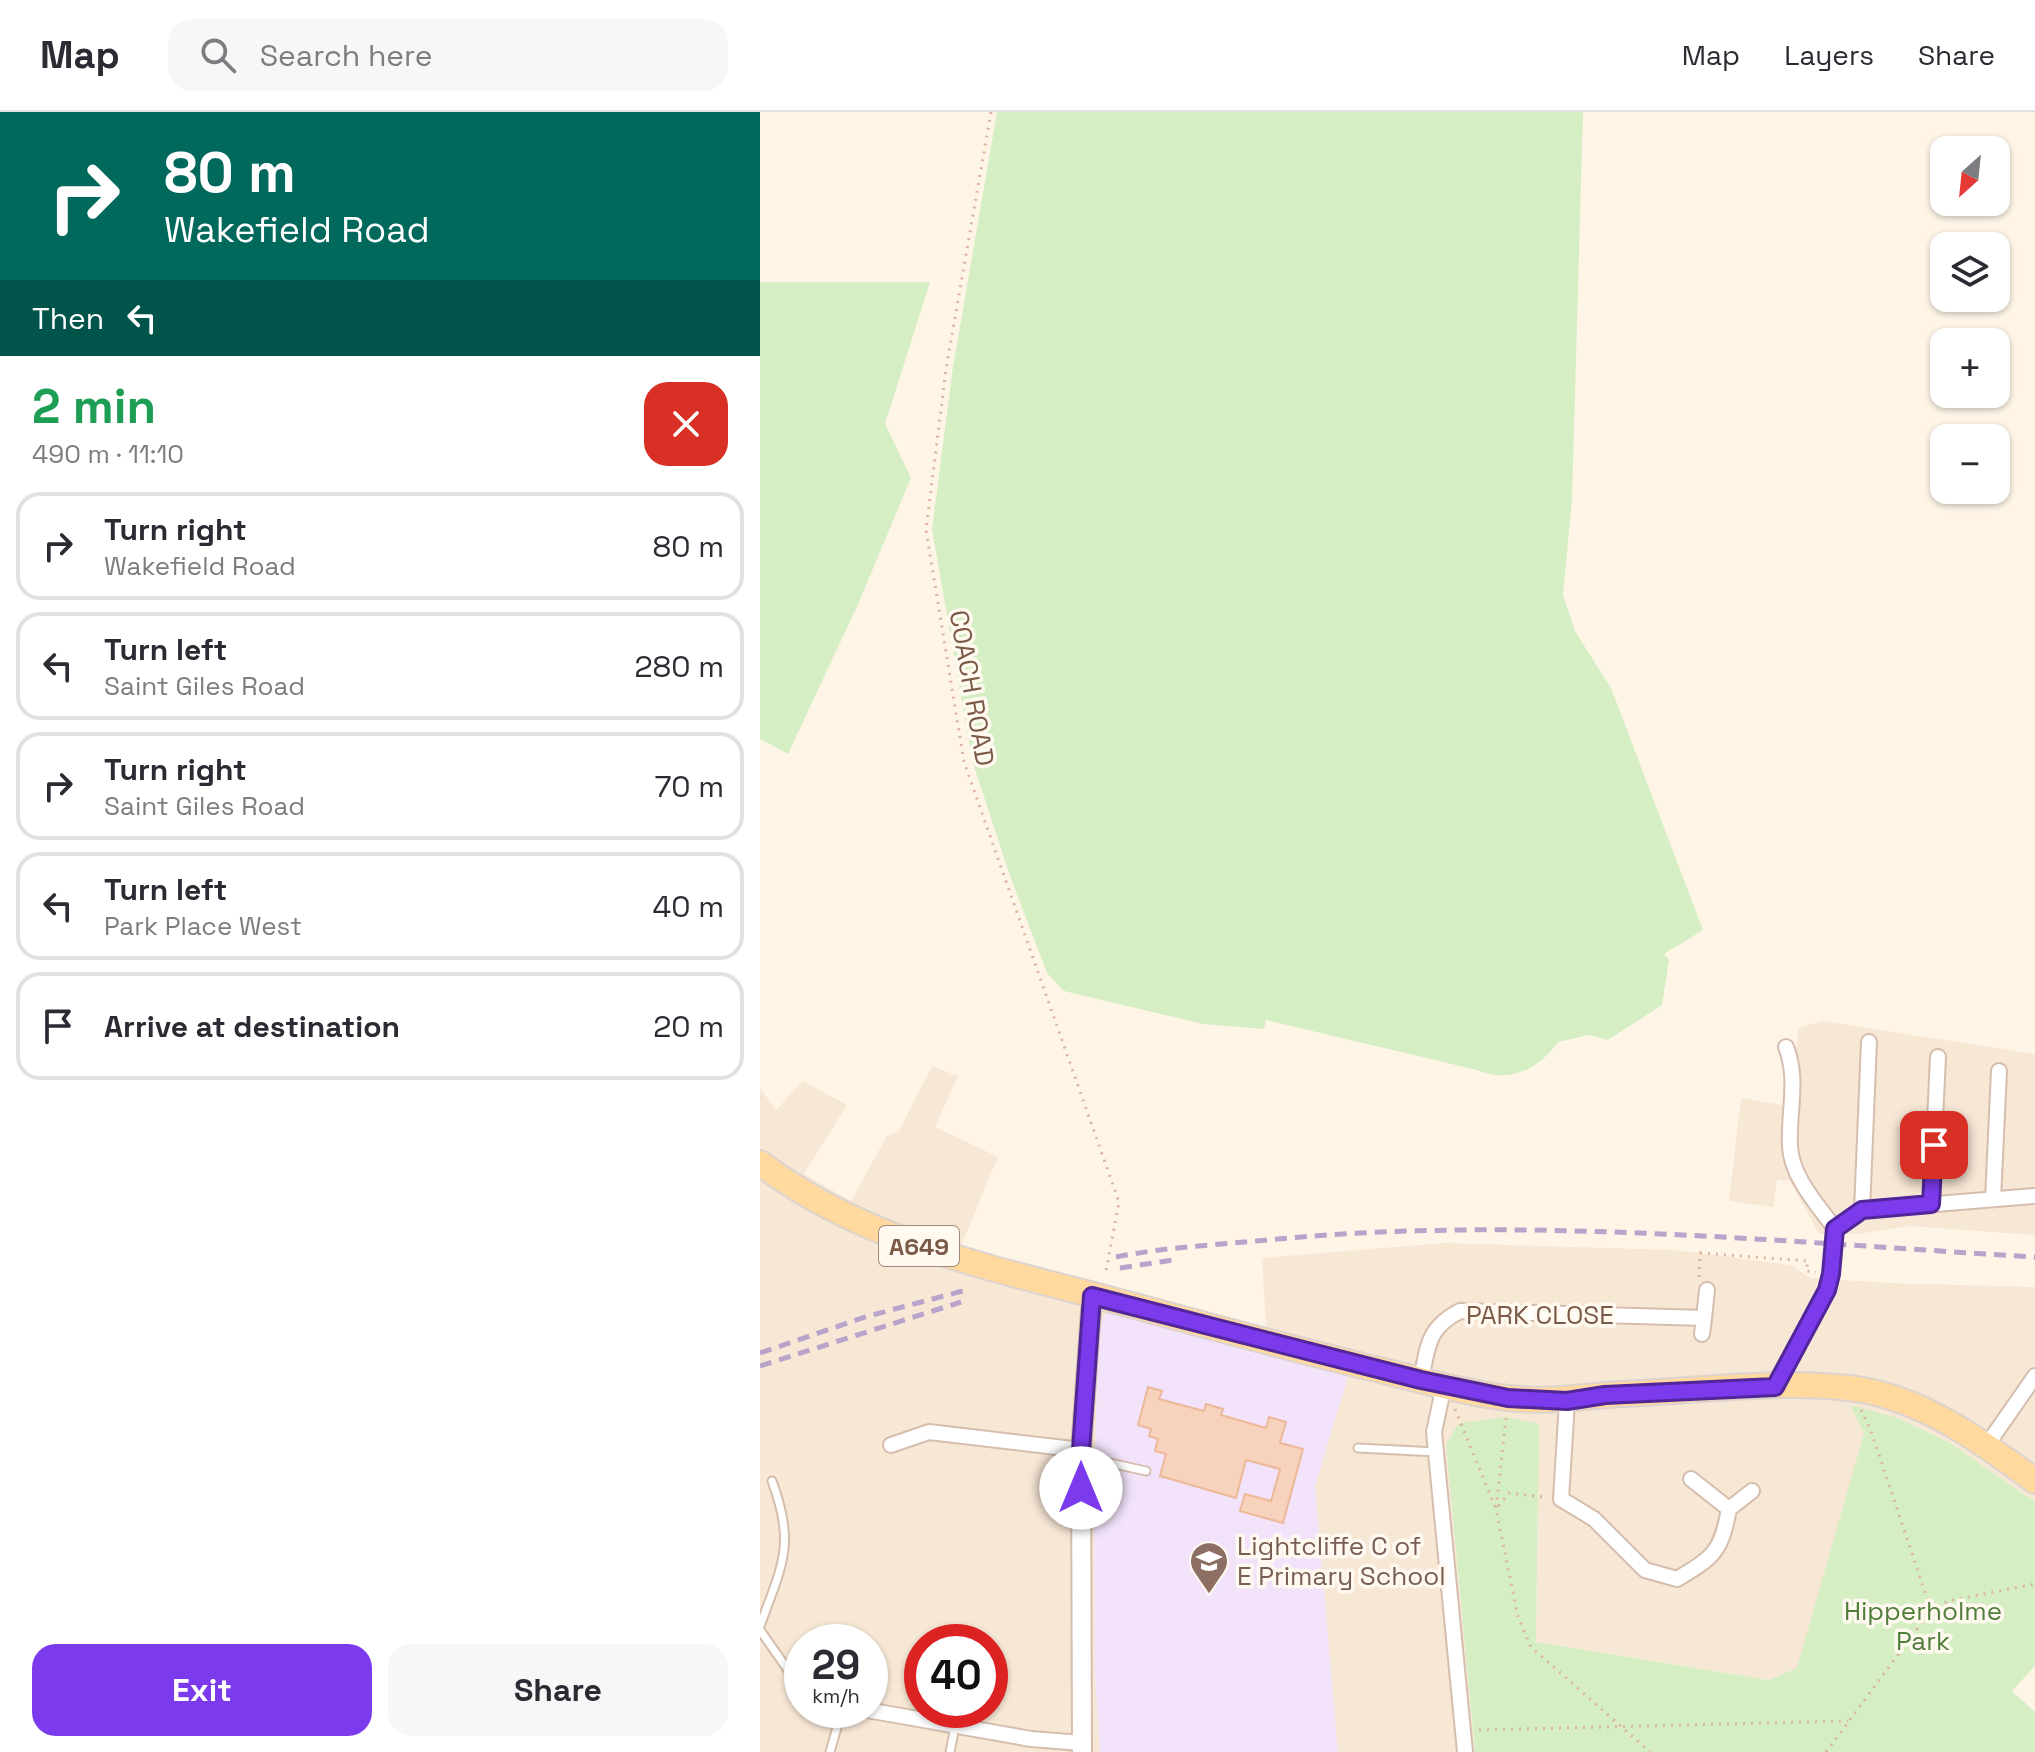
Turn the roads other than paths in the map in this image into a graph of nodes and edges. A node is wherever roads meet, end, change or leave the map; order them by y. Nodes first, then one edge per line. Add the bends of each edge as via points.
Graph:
1 (1869, 1042) dead end
2 (1786, 1047) dead end
3 (1938, 1057) dead end
4 (1999, 1071) dead end
5 (760, 1163) edge
6 (2035, 1196) edge
7 (1993, 1199) junction
8 (1931, 1204) junction
9 (1862, 1210) junction
10 (1835, 1229) junction
11 (1707, 1290) road end
12 (1097, 1297) junction
13 (1704, 1318) junction
14 (1702, 1334) dead end
15 (2035, 1376) edge
16 (1432, 1382) junction
17 (1775, 1387) junction
18 (1567, 1401) junction
19 (891, 1445) dead end
20 (1987, 1445) junction
21 (1358, 1448) dead end
22 (1436, 1452) junction
23 (1081, 1453) junction
24 (1146, 1471) dead end
25 (1691, 1479) dead end
26 (772, 1481) dead end
27 (2035, 1481) edge
28 (1752, 1491) dead end
29 (1729, 1509) junction
30 (760, 1628) edge
31 (784, 1663) edge
32 (837, 1728) edge
33 (954, 1728) edge
34 (975, 1728) edge
35 (1082, 1748) edge
36 (830, 1752) edge
37 (950, 1752) edge
38 (1465, 1752) edge

1 - 9 street
2 - 10 street via 1794,1066 1790,1149 1800,1179
3 - 8 street
4 - 7 street
5 - 12 main road, A649 via 813,1199 916,1245
6 - 7 street
7 - 8 street
8 - 9 street
9 - 10 street
10 - 17 street via 1827,1290
11 - 13 street
12 - 16 main road, A649
12 - 23 street
13 - 14 street
13 - 16 street, PARK CLOSE via 1460,1311 1441,1321 1429,1340
15 - 20 street
16 - 18 main road, A649 via 1508,1398
16 - 22 street, PARK CLOSE
17 - 18 main road, A649
17 - 20 main road, A649 via 1884,1395
18 - 29 street via 1561,1499 1594,1519 1645,1570 1677,1579 1702,1564 1723,1541
19 - 23 street via 929,1432
20 - 27 main road, A649
21 - 22 lane
22 - 38 street, PARK CLOSE
23 - 24 lane
23 - 35 street
25 - 29 street
26 - 30 lane via 783,1509 786,1542
28 - 29 street
30 - 31 lane
32 - 36 lane
33 - 37 lane
34 - 35 street

